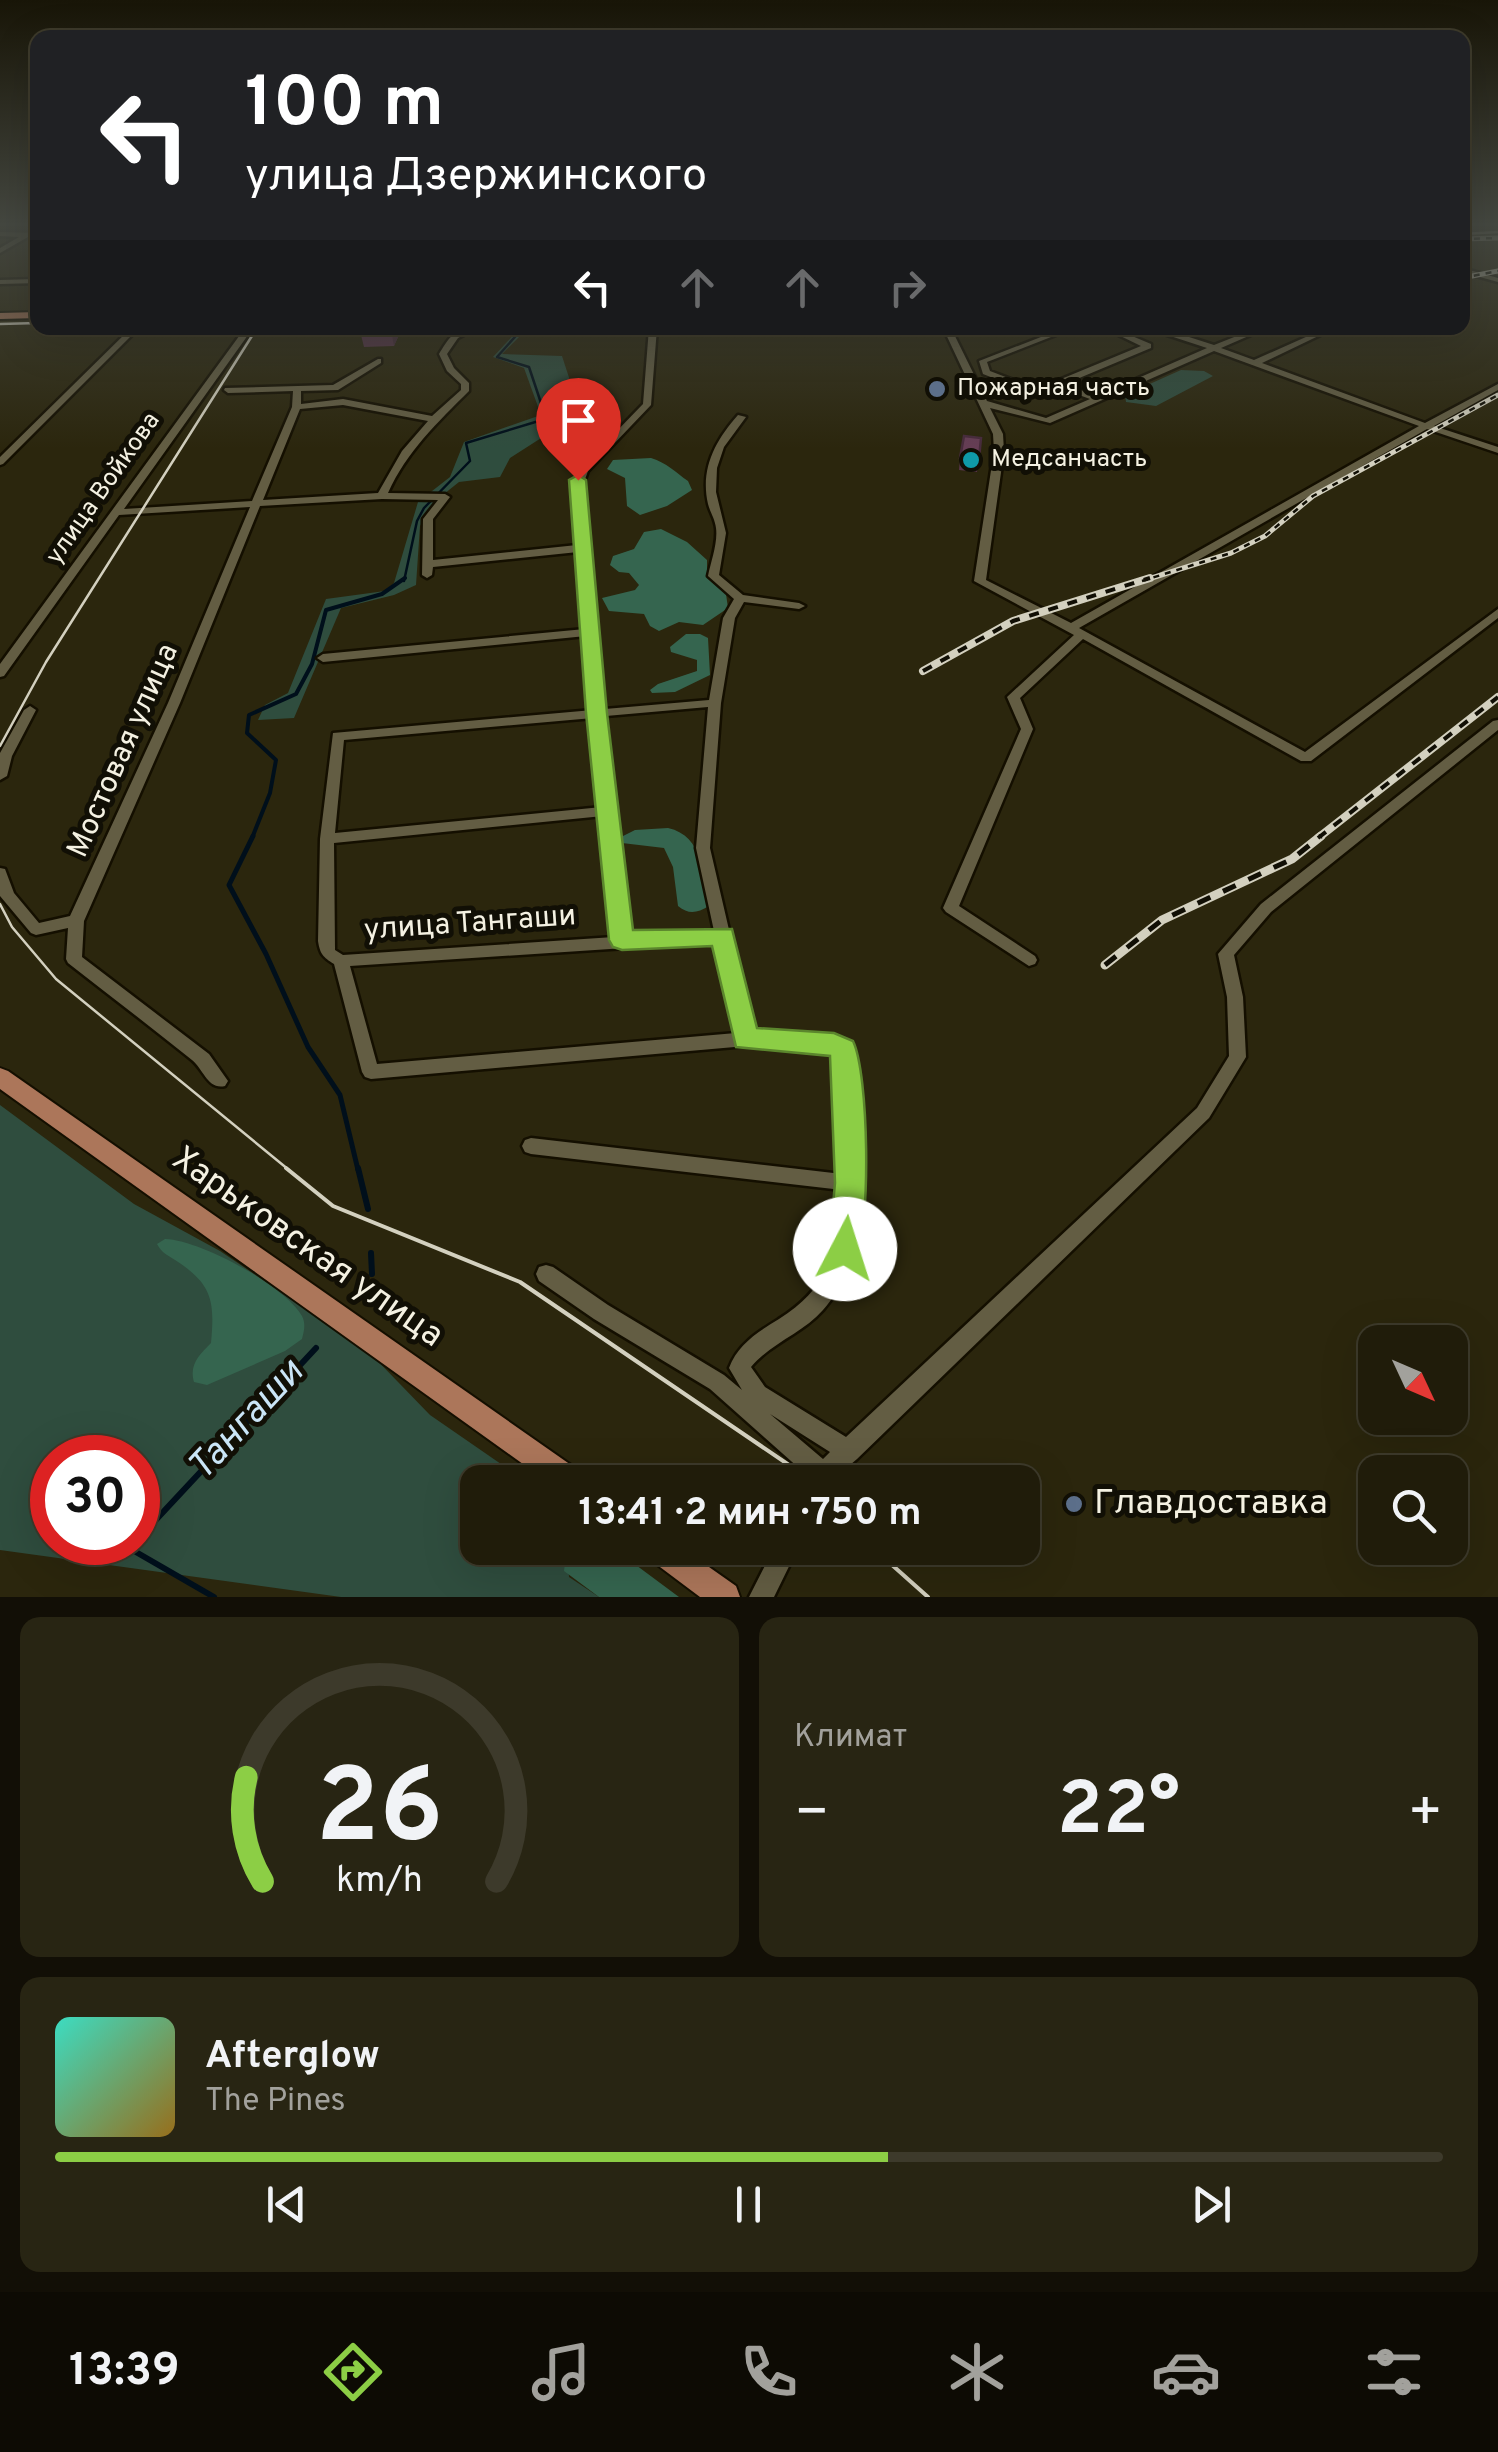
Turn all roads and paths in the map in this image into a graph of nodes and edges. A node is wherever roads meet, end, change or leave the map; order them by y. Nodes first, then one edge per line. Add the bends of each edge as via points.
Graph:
1 (30, 316) edge
2 (2, 318) edge
3 (128, 335) edge
4 (243, 335) edge
5 (457, 335) edge
6 (652, 335) edge
7 (949, 335) edge
8 (1042, 335) edge
9 (1130, 335) edge
10 (1175, 335) edge
11 (1245, 335) edge
12 (1316, 335) edge
13 (1133, 336) joint
14 (1214, 348) junction
15 (378, 361) dead end
16 (1254, 363) junction
17 (1058, 384) junction
18 (1498, 387) edge
19 (297, 389) junction
20 (228, 390) dead end
21 (1098, 399) junction
22 (983, 403) junction
23 (296, 407) junction
24 (741, 417) dead end
25 (433, 418) junction
26 (1426, 426) junction
27 (1498, 450) edge
28 (0, 462) edge
29 (382, 496) junction
30 (257, 503) junction
31 (117, 512) junction
32 (582, 548) junction
33 (740, 598) junction
34 (799, 606) dead end
35 (1498, 612) edge
36 (1077, 631) junction
37 (590, 632) junction
38 (323, 658) dead end
39 (0, 673) edge
40 (715, 703) junction
41 (30, 710) dead end
42 (596, 713) junction
43 (1498, 724) edge
44 (0, 776) edge
45 (608, 811) junction
46 (328, 839) junction
47 (0, 873) edge
48 (76, 921) junction
49 (723, 936) junction
50 (622, 940) junction
51 (1029, 960) dead end
52 (341, 961) junction
53 (746, 1039) junction
54 (0, 1077) edge
55 (219, 1081) dead end
56 (531, 1146) dead end
57 (851, 1183) junction
58 (546, 1274) dead end
59 (849, 1450) junction
60 (547, 1465) edge
61 (807, 1465) edge
62 (834, 1465) edge
63 (681, 1565) edge
64 (777, 1565) edge
65 (725, 1597) edge
66 (761, 1597) edge

1 - 2 main road
3 - 28 street
4 - 31 street, улица Войкова
5 - 25 street via 443,354 465,391
6 - 32 street via 647,405 578,480
7 - 22 street
8 - 17 street via 982,361 986,372 1037,392
9 - 13 street
10 - 14 street
11 - 14 street
12 - 16 street
13 - 17 street via 1148,346
14 - 16 street
14 - 21 street
15 - 19 street via 335,388
16 - 26 street
17 - 21 street
18 - 26 street
19 - 20 street
19 - 23 street, Мостовая улица
21 - 22 street via 1048,421
22 - 36 street via 999,451 980,581
23 - 25 street via 343,402
23 - 30 street, Мостовая улица
24 - 33 street via 713,456 710,483 721,527 713,576
25 - 29 street via 396,464
26 - 27 street
26 - 36 street
29 - 30 street
29 - 32 street via 446,497 428,520 427,570
30 - 31 street
30 - 48 street, Мостовая улица
31 - 39 street, улица Войкова
32 - 37 street
33 - 34 street
33 - 40 street via 729,618
35 - 36 street via 1306,758
36 - 51 street via 1012,697 1027,729 951,908
37 - 38 street
37 - 42 street
40 - 42 street
40 - 49 street via 704,848
41 - 44 street
42 - 45 street
42 - 46 street via 338,736
43 - 59 street via 1266,908 1226,954 1238,1058 1204,1114
45 - 46 street
45 - 50 street
46 - 52 street via 326,942 328,953
47 - 48 street via 8,895 36,929
48 - 55 street via 74,958 203,1059
49 - 50 street, улица Тангаши
49 - 53 street
50 - 52 street, улица Тангаши
52 - 53 street via 371,1072
53 - 57 street via 843,1050
54 - 60 main road, Харьковская улица
56 - 57 street
57 - 59 street via 845,1249 826,1294 792,1326 744,1355 739,1368 758,1394
58 - 61 street via 717,1382
59 - 62 street
63 - 65 main road
64 - 66 street

